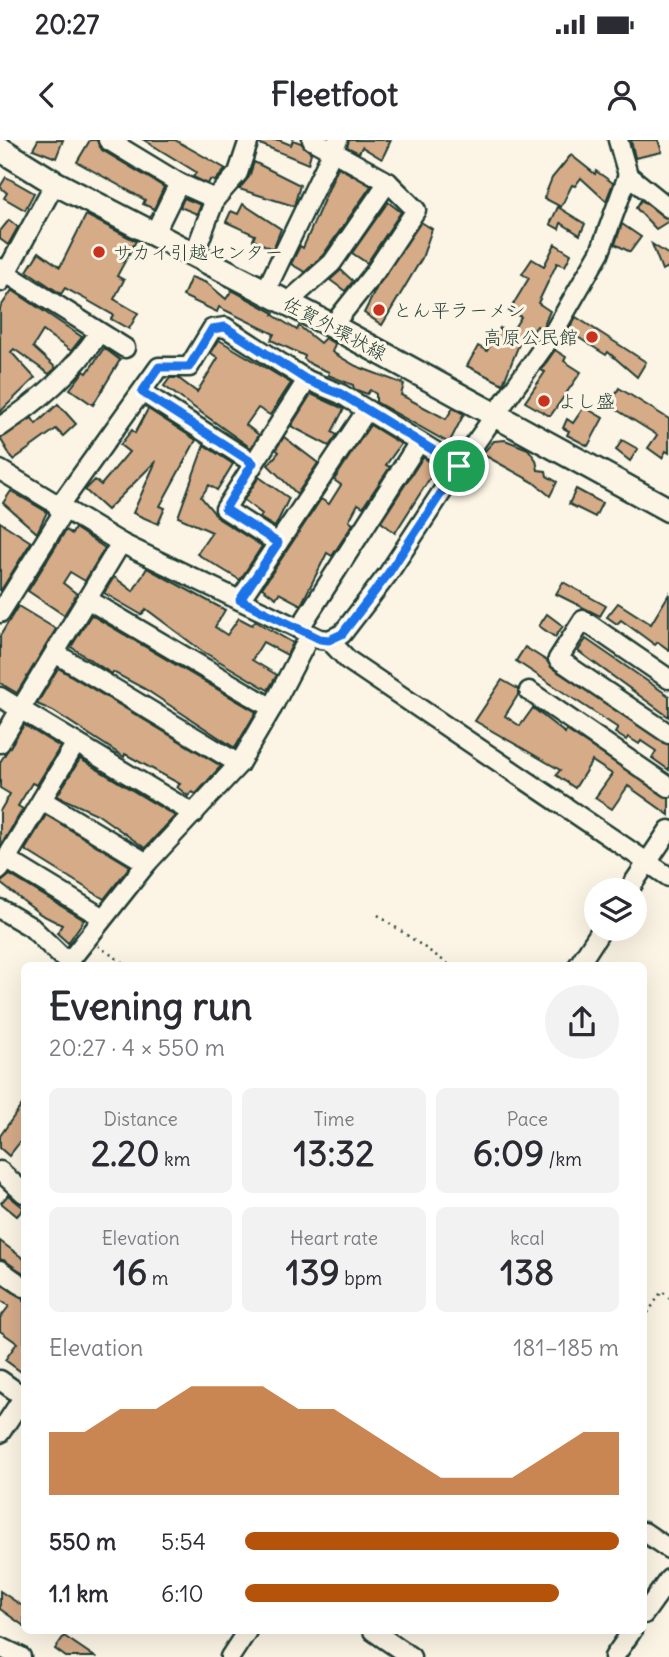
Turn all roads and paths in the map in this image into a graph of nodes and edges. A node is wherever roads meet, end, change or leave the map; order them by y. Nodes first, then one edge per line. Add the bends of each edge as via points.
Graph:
1 (108, 140) edge
2 (249, 140) edge
3 (312, 140) edge
4 (618, 140) edge
5 (335, 145) edge
6 (0, 149) edge
7 (628, 175) junction
8 (388, 182) junction
9 (55, 183) junction
10 (179, 183) junction
11 (215, 199) junction
12 (669, 208) edge
13 (154, 234) junction
14 (194, 255) junction
15 (2, 274) edge
16 (265, 292) junction
17 (287, 303) junction
18 (332, 326) junction
19 (99, 333) junction
20 (125, 348) dead end
21 (307, 380) junction
22 (142, 392) junction
23 (367, 410) junction
24 (496, 414) junction
25 (0, 427) edge
26 (419, 442) junction
27 (253, 463) junction
28 (459, 466) junction
29 (2, 475) edge
30 (61, 510) junction
31 (669, 510) edge
32 (121, 543) junction
33 (278, 543) junction
34 (88, 599) junction
35 (240, 600) junction
36 (0, 613) edge
37 (305, 632) junction
38 (329, 640) junction
39 (55, 653) junction
40 (669, 679) edge
41 (529, 691) dead end
42 (0, 697) edge
43 (272, 708) junction
44 (20, 710) junction
45 (669, 734) edge
46 (0, 743) edge
47 (76, 743) junction
48 (239, 764) junction
49 (669, 787) edge
50 (42, 800) junction
51 (194, 814) junction
52 (669, 830) edge
53 (647, 862) junction
54 (147, 863) junction
55 (3, 864) edge
56 (669, 877) edge
57 (637, 878) edge
58 (0, 909) edge
59 (377, 915) dead end
60 (103, 918) junction
61 (594, 941) edge
62 (445, 962) edge
63 (581, 962) edge
64 (0, 1171) edge
65 (21, 1190) edge
66 (0, 1270) edge
67 (21, 1285) edge
68 (669, 1298) edge
69 (647, 1314) edge
70 (0, 1380) edge
71 (21, 1394) edge
72 (21, 1401) edge
73 (0, 1433) edge
74 (647, 1534) edge
75 (669, 1549) edge
76 (669, 1579) edge
77 (647, 1610) edge
78 (245, 1634) edge
79 (377, 1634) edge
80 (630, 1634) edge
81 (0, 1647) edge
82 (21, 1657) edge
83 (230, 1657) edge
84 (411, 1657) edge
85 (614, 1657) edge

1 - 10 street
2 - 11 street via 238,173
3 - 5 street
4 - 7 street
5 - 8 street
5 - 16 street
6 - 9 main road, 佐賀外環状線
7 - 12 street
7 - 24 street via 600,252 552,335
8 - 17 street via 332,263
8 - 18 street via 416,210
9 - 13 main road, 佐賀外環状線
9 - 15 street
10 - 11 street
10 - 13 street
11 - 14 street
13 - 14 main road, 佐賀外環状線
14 - 16 main road, 佐賀外環状線
15 - 19 street
16 - 17 main road, 佐賀外環状線
17 - 18 main road, 佐賀外環状線
18 - 24 main road, 佐賀外環状線
19 - 20 street
19 - 25 street via 81,360 44,397
21 - 22 street via 225,327 212,329 189,367 159,367
21 - 23 street
21 - 27 street
22 - 27 street
22 - 30 street
23 - 26 street
23 - 33 street
24 - 28 street
24 - 31 main road, 佐賀外環状線
26 - 28 street
26 - 37 street
27 - 33 street via 225,509
28 - 38 street via 388,574 342,634
29 - 30 street
30 - 32 street
30 - 36 street
32 - 34 street
32 - 35 street
33 - 35 street
34 - 39 street
34 - 43 street
35 - 37 street
37 - 38 street
37 - 43 street
38 - 53 street via 348,660
39 - 44 street
39 - 48 street
40 - 45 street via 583,620 558,659
41 - 49 street
42 - 44 street
43 - 48 street
44 - 46 street
44 - 47 street
47 - 50 street
47 - 51 street
48 - 51 street
50 - 54 street
50 - 55 street
51 - 54 street
52 - 53 street
53 - 56 street
53 - 57 street
54 - 60 street
55 - 60 street
58 - 60 street via 71,960
59 - 62 path
61 - 63 street
64 - 65 street
66 - 67 street
68 - 69 path via 662,1291
70 - 71 street
72 - 73 street
74 - 75 street
76 - 77 street
78 - 83 street
79 - 84 street
80 - 85 street
81 - 82 street

